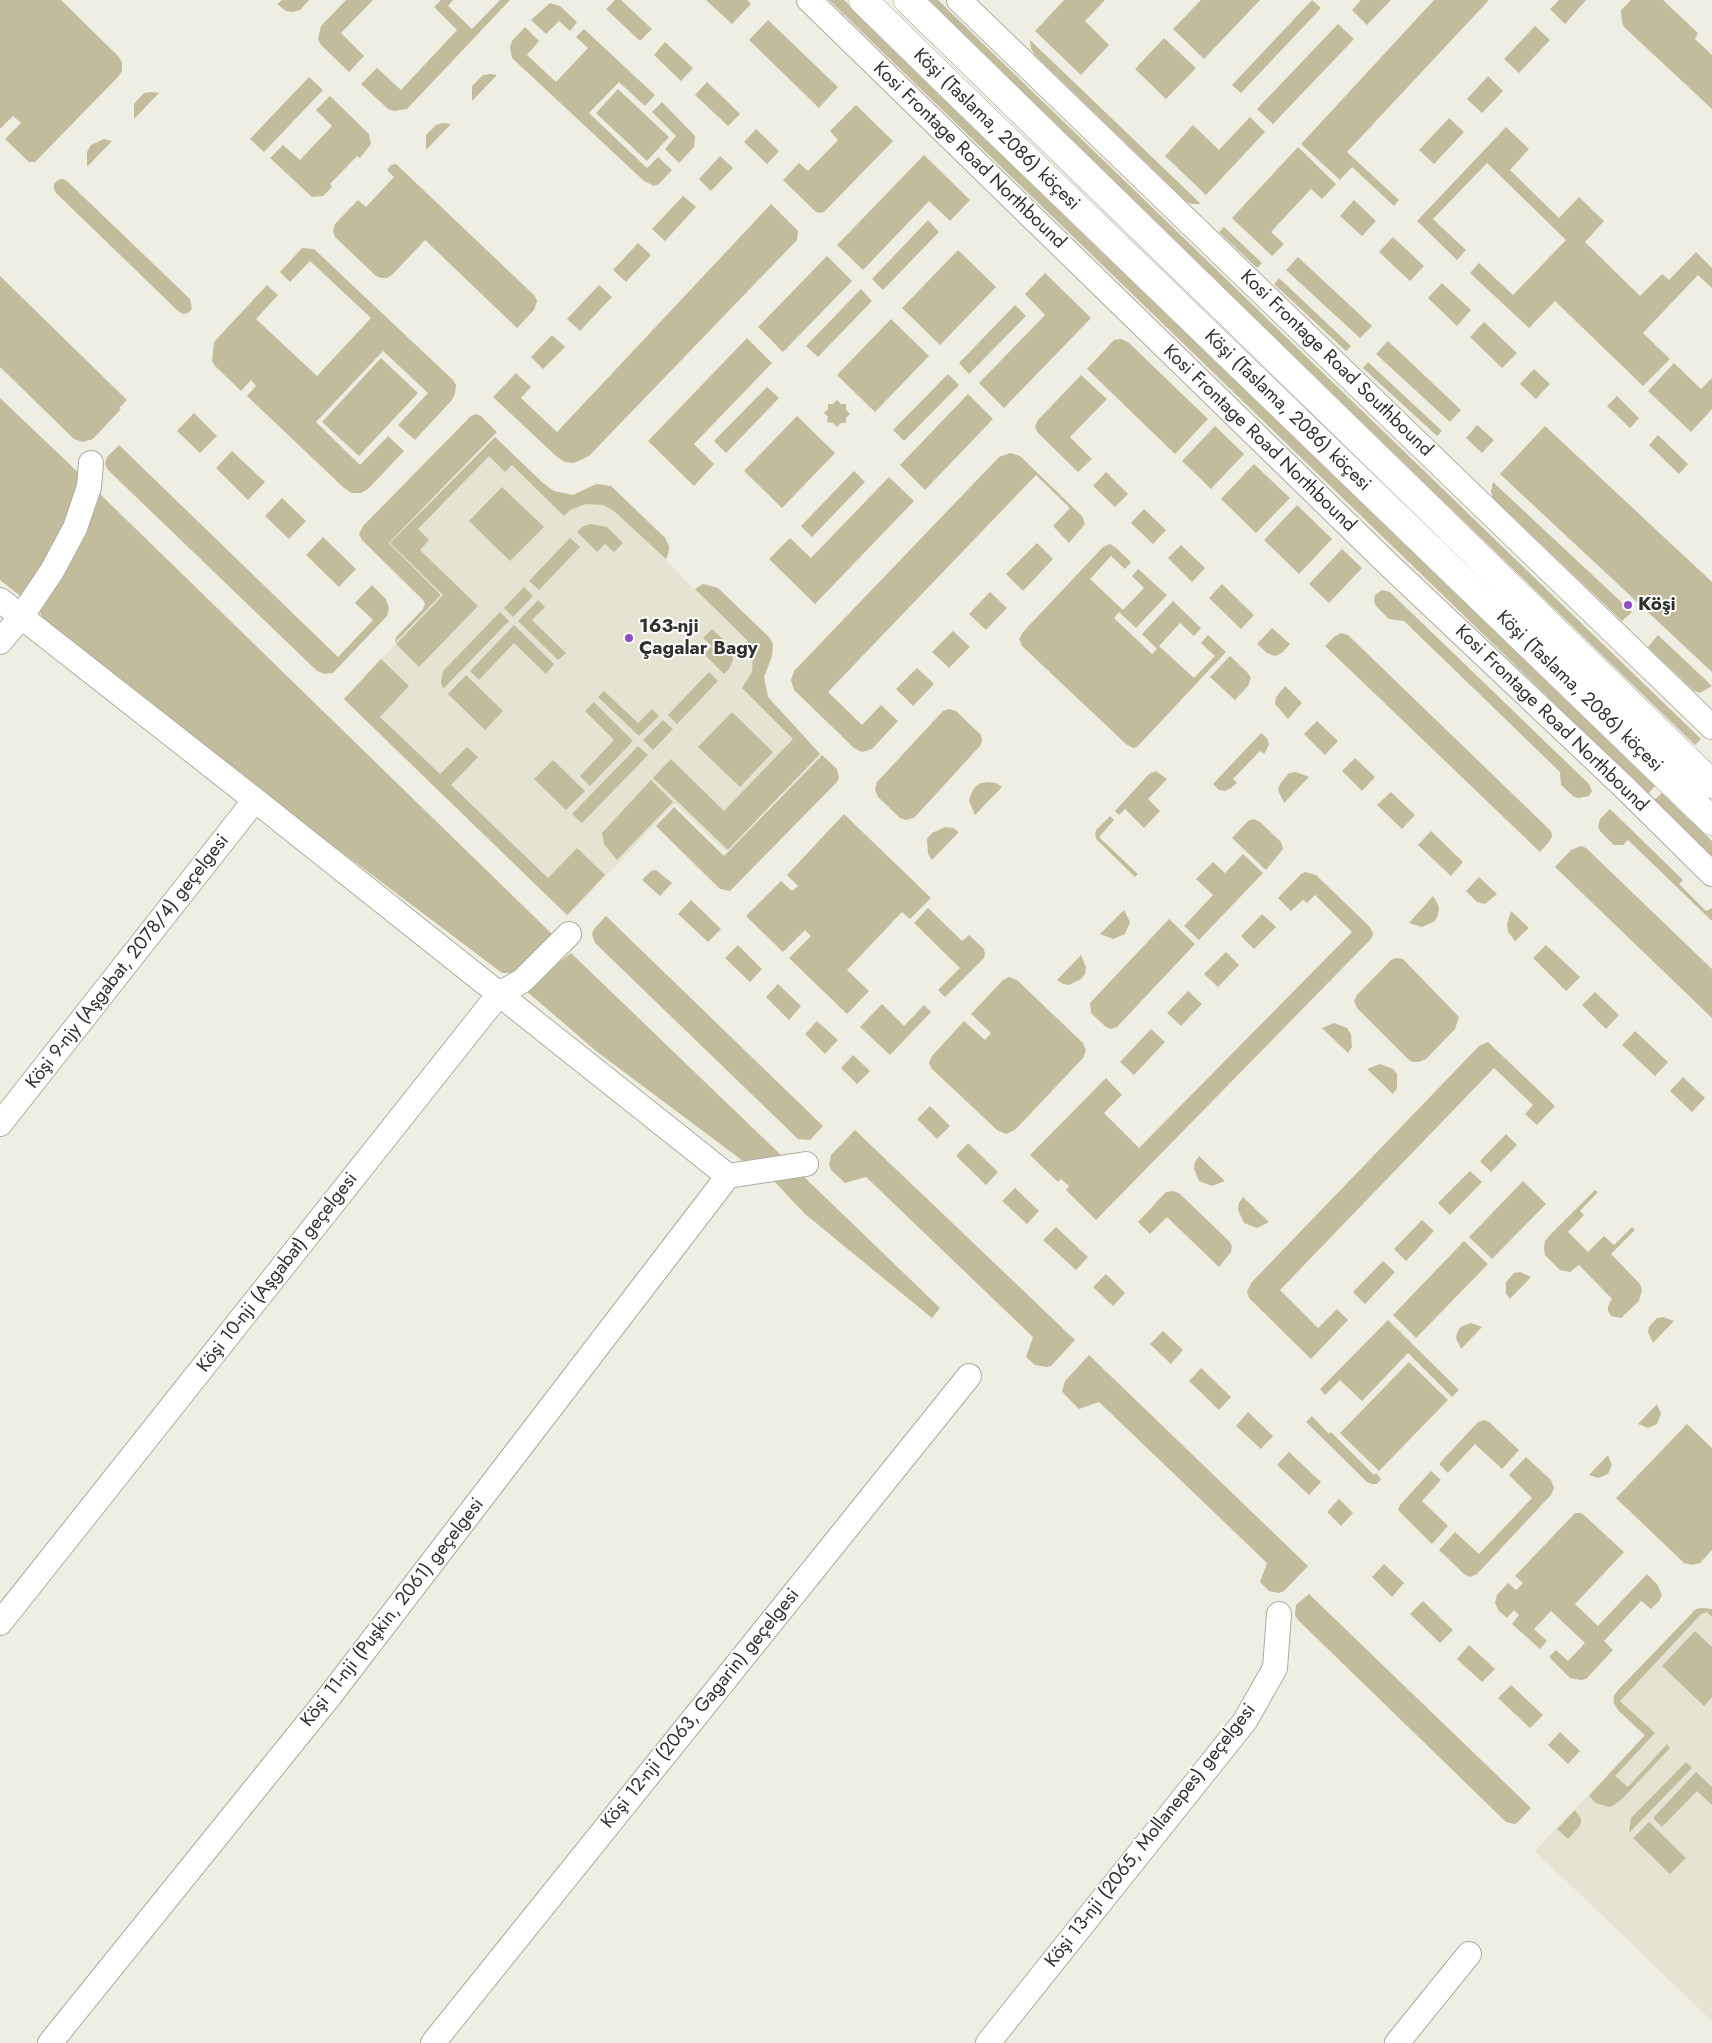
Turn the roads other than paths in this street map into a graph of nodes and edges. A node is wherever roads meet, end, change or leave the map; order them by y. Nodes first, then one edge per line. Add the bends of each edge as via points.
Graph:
1 (809, 0) edge
2 (863, 0) edge
3 (908, 0) edge
4 (959, 0) edge
5 (91, 463) dead end
6 (0, 600) edge
7 (21, 616) junction
8 (0, 642) edge
9 (1712, 727) edge
10 (1712, 784) edge
11 (255, 800) junction
12 (1712, 821) edge
13 (1712, 874) edge
14 (569, 934) dead end
15 (499, 994) junction
16 (0, 1124) edge
17 (806, 1164) dead end
18 (728, 1176) junction
19 (969, 1376) dead end
20 (1279, 1614) dead end
21 (0, 1623) edge
22 (1469, 1954) dead end
23 (50, 2043) edge
24 (434, 2043) edge
25 (988, 2043) edge
26 (1397, 2043) edge

1 - 13 street, Kosi Frontage Road Northbound
2 - 12 main road, Köşi (Taslama, 2086) köçesi
3 - 10 main road, Köşi (Taslama, 2086) köçesi
4 - 9 street, Kosi Frontage Road Southbound
5 - 7 street via 89,488 75,528 52,571
6 - 7 street
7 - 8 street
7 - 11 street
11 - 15 street
11 - 16 street, Köşi 9-njy (Aşgabat, 2078/4) geçelgesi
14 - 15 street, Köşi 10-nji (Aşgabat) geçelgesi via 522,981
15 - 18 street
15 - 21 street, Köşi 10-nji (Aşgabat) geçelgesi
17 - 18 street
18 - 23 street, Köşi 11-nji (Puşkin, 2061) geçelgesi via 328,1697
19 - 24 street, Köşi 12-nji (2063, Gagarin) geçelgesi
20 - 25 street, Köşi 13-nji (2065, Mollanepes) geçelgesi via 1275,1668 1245,1721
22 - 26 street

